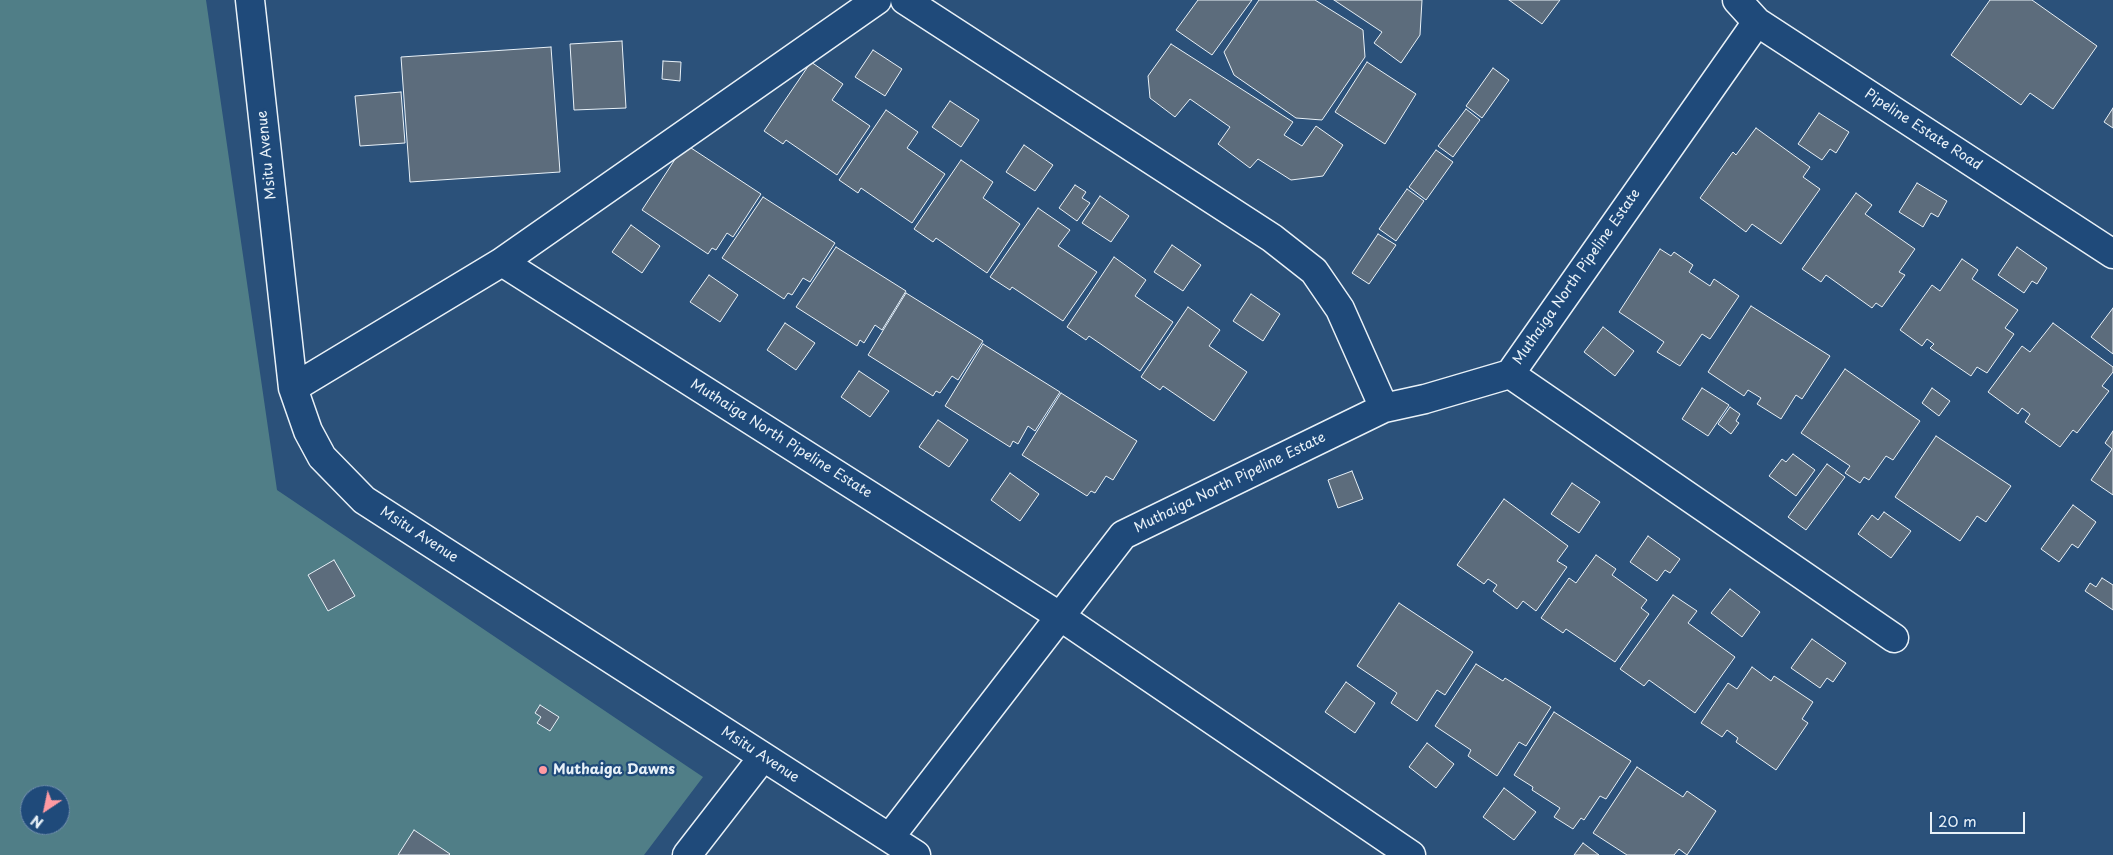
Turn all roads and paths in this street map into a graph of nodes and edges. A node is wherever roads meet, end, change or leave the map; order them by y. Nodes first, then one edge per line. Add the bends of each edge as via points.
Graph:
1 (250, 0) edge
2 (877, 0) edge
3 (905, 0) edge
4 (1737, 0) edge
5 (1757, 22) junction
6 (2113, 254) edge
7 (502, 262) junction
8 (1510, 374) junction
9 (293, 388) junction
10 (1384, 408) junction
11 (1061, 617) junction
12 (1894, 638) dead end
13 (763, 757) junction
14 (890, 838) junction
15 (687, 855) edge
16 (916, 855) edge
17 (1411, 855) edge

1 - 9 street, Msitu Avenue
2 - 7 street
3 - 10 street via 1272,238 1314,271 1340,309
4 - 5 street, Pipeline Estate Road
5 - 6 street, Pipeline Estate Road
5 - 8 street, Muthaiga North Pipeline Estate
7 - 9 street
7 - 11 street, Muthaiga North Pipeline Estate
8 - 10 street, Muthaiga North Pipeline Estate
8 - 12 street
9 - 13 street, Msitu Avenue via 308,431 322,457 364,500
10 - 11 street, Muthaiga North Pipeline Estate via 1123,535
11 - 14 street, Muthaiga North Pipeline Estate
11 - 17 street, Muthaiga North Pipeline Estate
13 - 14 street, Msitu Avenue
13 - 15 street
14 - 16 street, Msitu Avenue

